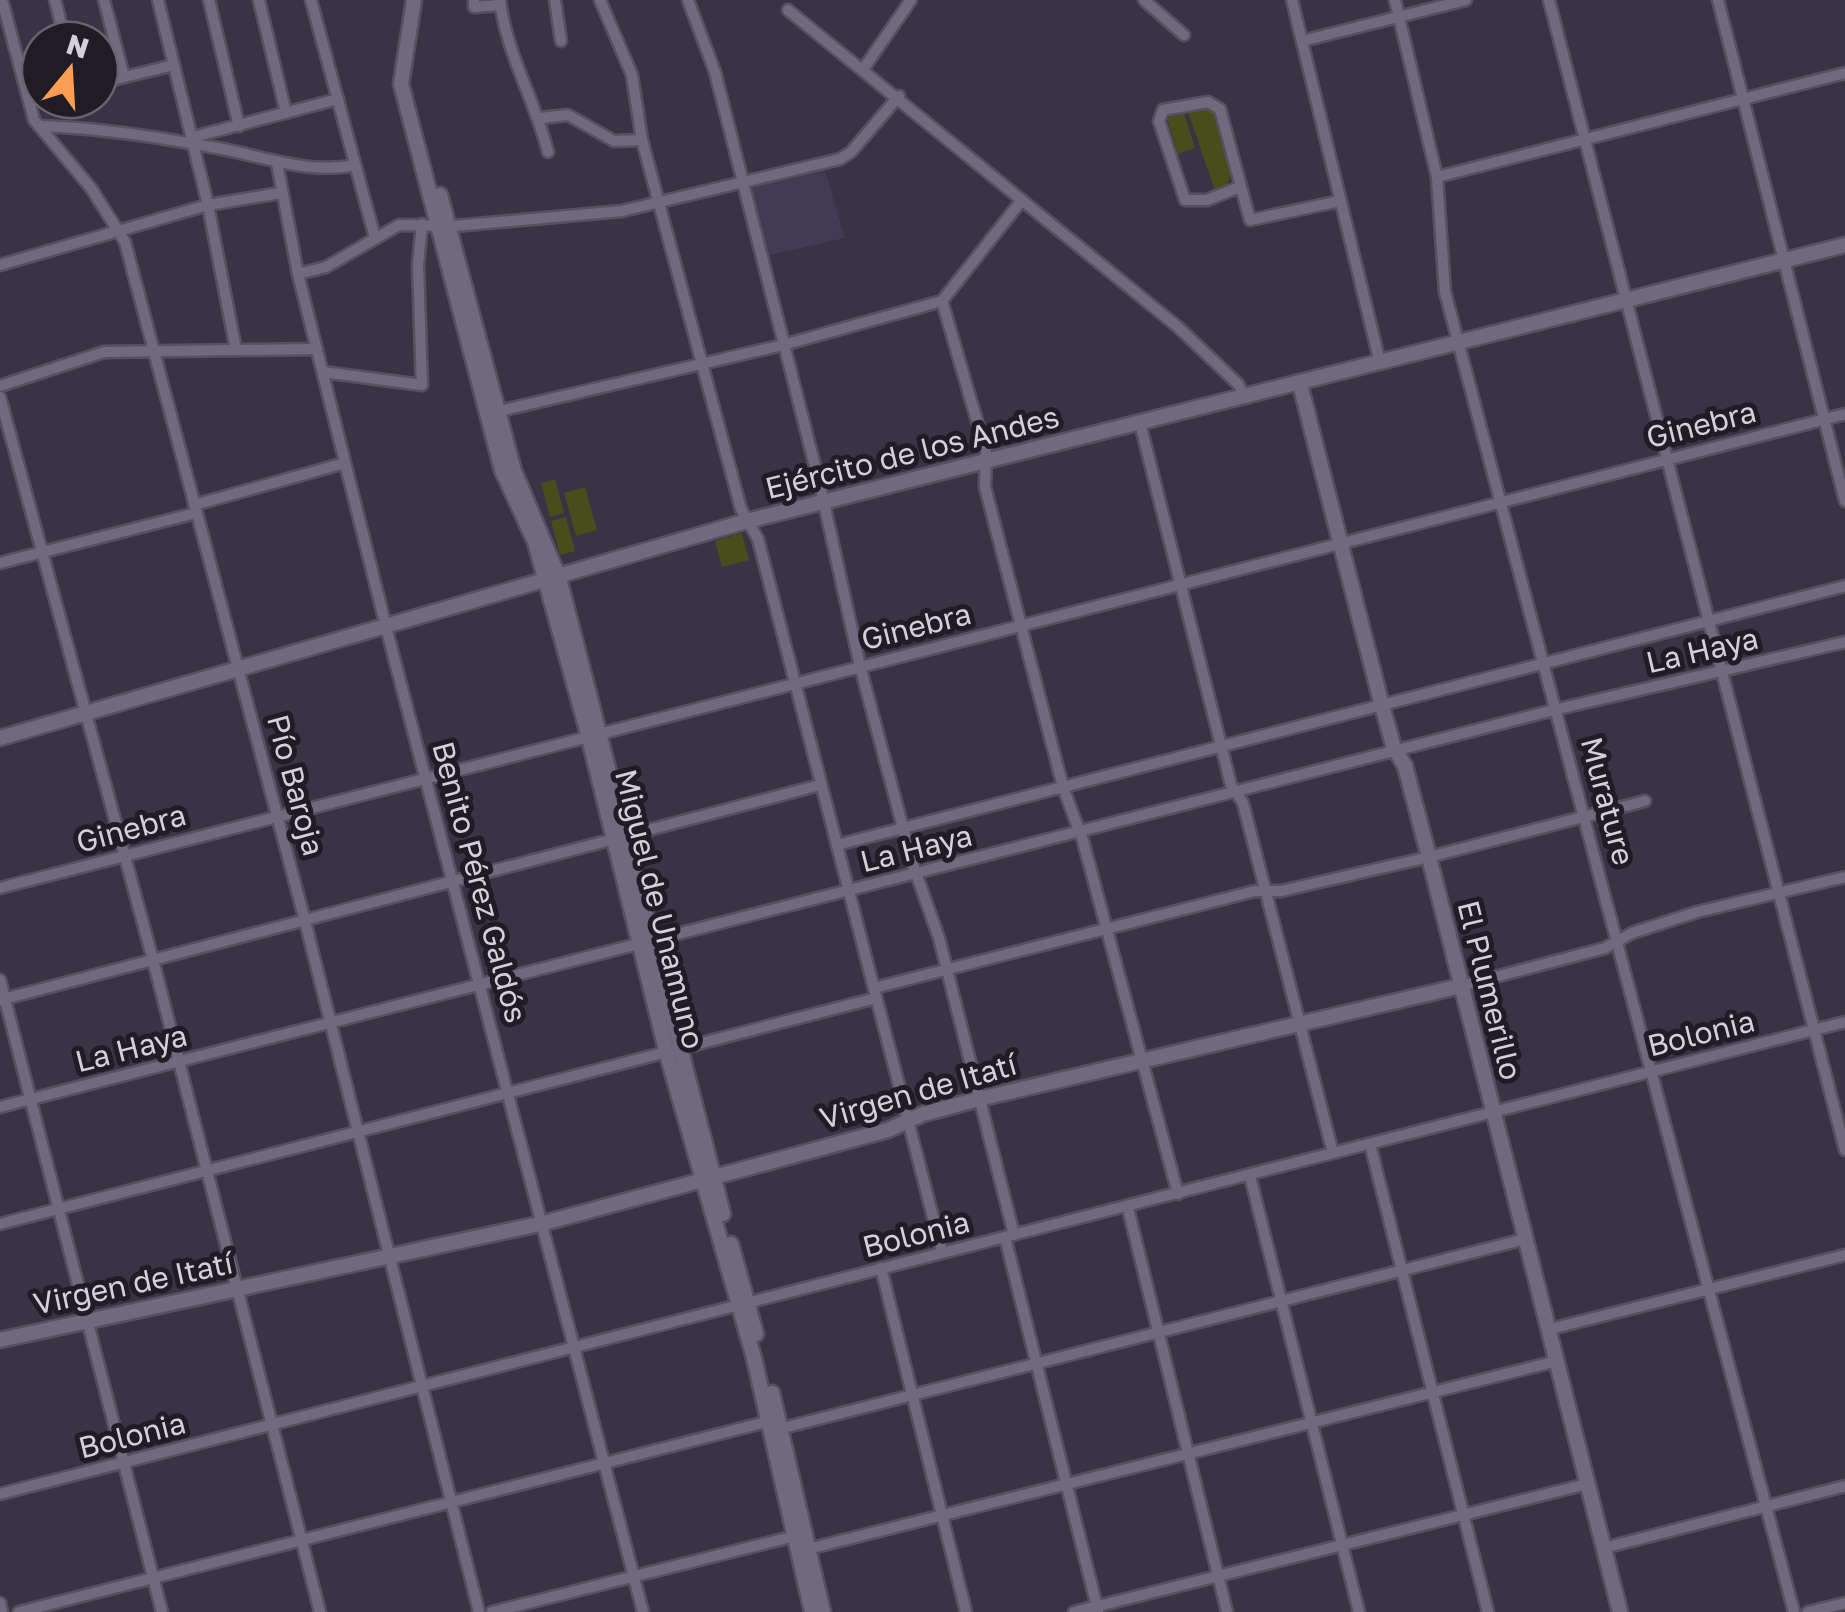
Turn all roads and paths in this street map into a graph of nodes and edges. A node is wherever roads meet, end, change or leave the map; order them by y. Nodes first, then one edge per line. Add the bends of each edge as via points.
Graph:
1 (2, 0) edge
2 (104, 0) edge
3 (158, 0) edge
4 (209, 0) edge
5 (258, 0) edge
6 (311, 0) edge
7 (414, 0) edge
8 (474, 0) edge
9 (554, 0) edge
10 (600, 0) edge
11 (688, 0) edge
12 (911, 0) edge
13 (1144, 0) edge
14 (1292, 0) edge
15 (1394, 0) edge
16 (1466, 0) edge
17 (1549, 0) edge
18 (1718, 0) edge
19 (500, 3) edge
20 (788, 10) dead end
21 (1399, 16) junction
22 (1184, 35) dead end
23 (6, 41) edge
24 (561, 41) dead end
25 (1302, 41) junction
26 (174, 65) junction
27 (864, 68) junction
28 (20, 71) edge
29 (1845, 73) edge
30 (124, 77) junction
31 (120, 78) edge
32 (899, 96) junction
33 (338, 98) junction
34 (1743, 99) junction
35 (286, 113) junction
36 (540, 118) junction
37 (38, 120) edge
38 (39, 126) junction
39 (239, 126) junction
40 (642, 140) junction
41 (194, 141) junction
42 (1584, 141) junction
43 (548, 152) dead end
44 (277, 163) junction
45 (355, 165) junction
46 (1437, 178) junction
47 (741, 185) junction
48 (1240, 187) junction
49 (280, 193) junction
50 (1022, 200) junction
51 (1340, 201) junction
52 (660, 204) junction
53 (208, 205) junction
54 (436, 225) junction
55 (119, 229) junction
56 (374, 238) junction
57 (1845, 246) edge
58 (1784, 261) junction
59 (0, 265) edge
60 (298, 274) junction
61 (1627, 300) junction
62 (942, 301) junction
63 (1459, 344) junction
64 (783, 345) junction
65 (317, 349) junction
66 (156, 350) junction
67 (236, 350) junction
68 (703, 364) junction
69 (1380, 364) junction
70 (323, 372) junction
71 (1300, 384) junction
72 (0, 386) edge
73 (0, 398) edge
74 (1246, 398) junction
75 (493, 413) junction
76 (1845, 414) edge
77 (1823, 419) junction
78 (3, 421) edge
79 (1140, 423) junction
80 (1666, 460) junction
81 (986, 462) junction
82 (346, 463) junction
83 (1498, 500) junction
84 (1845, 501) edge
85 (822, 504) junction
86 (195, 509) junction
87 (747, 522) junction
88 (1341, 543) junction
89 (41, 552) junction
90 (0, 563) edge
91 (552, 580) junction
92 (1180, 585) junction
93 (1845, 586) edge
94 (1708, 621) junction
95 (1020, 626) junction
96 (386, 627) junction
97 (1845, 642) edge
98 (1546, 664) junction
99 (860, 666) junction
100 (239, 669) junction
101 (1722, 671) junction
102 (794, 682) junction
103 (1382, 706) junction
104 (1558, 709) junction
105 (84, 713) junction
106 (593, 733) junction
107 (0, 738) edge
108 (1223, 748) junction
109 (1398, 753) junction
110 (427, 777) junction
111 (820, 786) junction
112 (1063, 787) junction
113 (1238, 793) junction
114 (1644, 801) dead end
115 (278, 816) junction
116 (1586, 817) junction
117 (903, 828) junction
118 (1078, 831) junction
119 (620, 839) junction
120 (836, 845) junction
121 (123, 854) junction
122 (1429, 857) junction
123 (918, 874) junction
124 (1845, 877) edge
125 (455, 882) junction
126 (0, 888) edge
127 (849, 890) junction
128 (1266, 891) junction
129 (1777, 893) junction
130 (305, 921) junction
131 (1106, 929) junction
132 (1619, 941) junction
133 (645, 942) junction
134 (154, 960) junction
135 (947, 971) junction
136 (0, 980) edge
137 (482, 984) junction
138 (1461, 986) junction
139 (875, 993) junction
140 (2, 999) edge
141 (331, 1022) junction
142 (1845, 1022) edge
143 (1300, 1024) junction
144 (1813, 1030) junction
145 (673, 1052) junction
146 (1141, 1060) junction
147 (178, 1062) junction
148 (1654, 1071) junction
149 (511, 1095) junction
150 (979, 1099) junction
151 (30, 1100) junction
152 (0, 1107) edge
153 (1492, 1112) junction
154 (906, 1122) junction
155 (360, 1134) junction
156 (1370, 1144) junction
157 (1845, 1150) edge
158 (1334, 1153) junction
159 (206, 1173) junction
160 (1250, 1176) junction
161 (708, 1178) junction
162 (1178, 1194) junction
163 (57, 1208) junction
164 (1128, 1208) junction
165 (544, 1223) junction
166 (0, 1224) edge
167 (1010, 1236) junction
168 (1525, 1240) junction
169 (942, 1252) junction
170 (389, 1256) junction
171 (1845, 1256) edge
172 (880, 1268) junction
173 (1403, 1270) junction
174 (1712, 1288) junction
175 (238, 1289) junction
176 (1282, 1300) junction
177 (743, 1305) junction
178 (88, 1320) junction
179 (1550, 1330) junction
180 (1158, 1332) junction
181 (0, 1340) edge
182 (575, 1349) junction
183 (1557, 1361) junction
184 (1035, 1363) junction
185 (422, 1386) junction
186 (1433, 1393) junction
187 (911, 1394) junction
188 (1311, 1423) junction
189 (272, 1425) junction
190 (775, 1425) junction
191 (1189, 1453) junction
192 (124, 1462) junction
193 (606, 1464) junction
194 (1067, 1484) junction
195 (1587, 1484) junction
196 (1845, 1486) edge
197 (0, 1494) edge
198 (451, 1503) junction
199 (1766, 1505) junction
200 (942, 1516) junction
201 (1465, 1516) junction
202 (302, 1540) junction
203 (802, 1542) junction
204 (1342, 1546) junction
205 (1604, 1548) junction
206 (634, 1576) junction
207 (1218, 1576) junction
208 (154, 1578) junction
209 (1845, 1603) edge
210 (0, 1604) edge
211 (1098, 1609) edge
212 (1615, 1611) edge
213 (2, 1612) edge
214 (19, 1612) edge
215 (162, 1612) edge
216 (320, 1612) edge
217 (479, 1612) edge
218 (492, 1612) edge
219 (643, 1612) edge
220 (812, 1612) edge
221 (823, 1612) edge
222 (966, 1612) edge
223 (1074, 1612) edge
224 (1228, 1612) edge
225 (1358, 1612) edge
226 (1488, 1612) edge
227 (1794, 1612) edge
228 (1808, 1612) edge

1 - 23 street, Pío Baroja
2 - 30 street
3 - 26 street
4 - 39 street
5 - 35 street
6 - 33 street
7 - 54 street, Miguel de Unamuno via 401,84
8 - 19 street via 474,7
9 - 24 street
10 - 40 street via 632,75
11 - 47 street via 715,72
12 - 27 street
13 - 22 street
14 - 25 street
15 - 21 street, Murature
16 - 21 street
17 - 42 street
18 - 34 street
19 - 36 street via 506,38
20 - 27 street
21 - 25 street
21 - 46 street, Murature
23 - 28 street, Pío Baroja
25 - 51 street
26 - 30 street
26 - 41 street
27 - 32 street
29 - 34 street
30 - 31 street
32 - 47 street via 844,157
32 - 50 street
33 - 35 street
33 - 45 street
34 - 42 street
34 - 58 street
35 - 39 street
36 - 40 street via 568,115 614,141
36 - 43 street
37 - 38 street, Pío Baroja
38 - 41 street
38 - 55 street, Pío Baroja
39 - 41 street
40 - 52 street
41 - 44 street
41 - 53 street
42 - 46 street
42 - 61 street
44 - 45 street
44 - 49 street, Benito Pérez Galdós
45 - 56 street
46 - 63 street, Murature via 1440,258
47 - 52 street
47 - 64 street
48 - 48 street via 1207,200 1185,200 1160,113 1216,105
48 - 51 street via 1250,220
49 - 53 street
49 - 60 street, Benito Pérez Galdós
50 - 62 street
50 - 74 street via 1178,327
51 - 69 street
52 - 54 street
52 - 68 street
53 - 55 street
53 - 67 street
54 - 56 street via 398,225
54 - 70 street via 418,265 422,385
54 - 75 street, Miguel de Unamuno
55 - 59 street
55 - 66 street, Pío Baroja
56 - 60 street via 326,267
57 - 58 street, Ejército de los Andes
58 - 61 street, Ejército de los Andes
58 - 77 street
60 - 65 street, Benito Pérez Galdós
61 - 63 street, Ejército de los Andes
61 - 80 street
62 - 64 street
62 - 81 street
63 - 69 street, Ejército de los Andes
63 - 83 street, Murature
64 - 68 street
64 - 85 street
65 - 67 street
65 - 70 street, Benito Pérez Galdós
66 - 67 street
66 - 72 street via 96,353
66 - 86 street, Pío Baroja
68 - 75 street
68 - 87 street
69 - 71 street, Ejército de los Andes
70 - 82 street, Benito Pérez Galdós
71 - 74 street, Ejército de los Andes
71 - 88 street, El Plumerillo
73 - 78 street
74 - 79 street, Ejército de los Andes
75 - 91 street, Miguel de Unamuno via 506,483
76 - 77 street, Ginebra
77 - 80 street, Ginebra
77 - 84 street
78 - 89 street
79 - 81 street, Ejército de los Andes
79 - 92 street
80 - 83 street, Ginebra
80 - 94 street
81 - 85 street, Ejército de los Andes
81 - 95 street via 985,486
82 - 86 street
82 - 96 street, Benito Pérez Galdós
83 - 88 street, Ginebra
83 - 98 street, Murature
85 - 87 street, Ejército de los Andes
85 - 99 street
86 - 89 street
86 - 100 street, Pío Baroja
87 - 91 street, Ejército de los Andes
87 - 102 street via 758,540
88 - 92 street, Ginebra
88 - 103 street, El Plumerillo
89 - 90 street
89 - 105 street
91 - 96 street, Ejército de los Andes
91 - 106 street, Miguel de Unamuno
92 - 95 street, Ginebra
92 - 108 street
93 - 94 street
94 - 98 street
94 - 101 street
95 - 99 street, Ginebra
95 - 112 street
96 - 100 street, Ejército de los Andes
96 - 110 street, Benito Pérez Galdós
97 - 101 street, La Haya
98 - 103 street
98 - 104 street, Murature
99 - 102 street, Ginebra
99 - 117 street
100 - 105 street, Ejército de los Andes
100 - 115 street, Pío Baroja
101 - 104 street, La Haya
101 - 129 street
102 - 106 street, Ginebra
102 - 111 street
103 - 108 street
103 - 109 street, El Plumerillo
104 - 109 street, La Haya
104 - 116 street, Murature
105 - 107 street, Ejército de los Andes
105 - 121 street
106 - 110 street, Ginebra
106 - 119 street, Miguel de Unamuno
108 - 112 street
108 - 113 street
109 - 113 street, La Haya
109 - 122 street, El Plumerillo
110 - 115 street, Ginebra
110 - 125 street, Benito Pérez Galdós
111 - 119 street
111 - 120 street
112 - 117 street
112 - 118 street
113 - 118 street, La Haya
113 - 128 street
114 - 116 street
115 - 121 street, Ginebra
115 - 130 street, Pío Baroja
116 - 122 street
116 - 132 street, Murature
117 - 120 street
117 - 123 street
118 - 123 street, La Haya
118 - 131 street
119 - 125 street
119 - 133 street, Miguel de Unamuno
120 - 127 street
121 - 126 street, Ginebra
121 - 134 street
122 - 128 street
122 - 138 street, El Plumerillo
123 - 127 street, La Haya
123 - 135 street
124 - 129 street, Virgen de Itatí
125 - 130 street
125 - 137 street, Benito Pérez Galdós
127 - 133 street, La Haya
127 - 139 street
128 - 131 street
128 - 143 street
129 - 132 street, Virgen de Itatí via 1697,912
129 - 144 street
130 - 134 street
130 - 141 street, Pío Baroja
131 - 135 street
131 - 146 street
132 - 138 street, Virgen de Itatí
132 - 148 street, Murature
133 - 137 street, La Haya
133 - 145 street, Miguel de Unamuno
134 - 140 street
134 - 147 street
135 - 139 street
135 - 150 street
136 - 140 street
137 - 141 street, La Haya
137 - 149 street, Benito Pérez Galdós
138 - 143 street, Virgen de Itatí
138 - 153 street, El Plumerillo
139 - 145 street
139 - 154 street
140 - 151 street
141 - 147 street, La Haya
141 - 155 street, Pío Baroja
142 - 144 street, Bolonia
143 - 146 street, Virgen de Itatí
143 - 158 street
144 - 148 street, Bolonia
144 - 157 street
145 - 149 street
145 - 161 street, Miguel de Unamuno
146 - 150 street, Virgen de Itatí
146 - 162 street
147 - 151 street, La Haya
147 - 159 street
148 - 153 street, Bolonia
148 - 174 street, Murature
149 - 155 street
149 - 165 street, Benito Pérez Galdós
150 - 154 street, Virgen de Itatí
150 - 167 street
151 - 152 street, La Haya
151 - 163 street
153 - 156 street, Bolonia
153 - 168 street, El Plumerillo
154 - 161 street, Virgen de Itatí
154 - 169 street
155 - 159 street
155 - 170 street, Pío Baroja
156 - 158 street, Bolonia
156 - 173 street
158 - 160 street, Bolonia
159 - 163 street
159 - 175 street
160 - 162 street, Bolonia
160 - 176 street
161 - 165 street, Virgen de Itatí
161 - 177 street, Miguel de Unamuno
162 - 164 street, Bolonia
163 - 166 street
163 - 178 street
164 - 167 street, Bolonia
164 - 180 street
165 - 170 street, Virgen de Itatí
165 - 182 street, Benito Pérez Galdós
167 - 169 street, Bolonia
167 - 184 street
168 - 173 street
168 - 179 street, El Plumerillo
169 - 172 street, Bolonia
170 - 175 street, Virgen de Itatí
170 - 185 street, Pío Baroja
171 - 174 street
172 - 177 street, Bolonia
172 - 187 street
173 - 176 street
173 - 186 street
174 - 179 street
174 - 199 street, Murature
175 - 178 street, Virgen de Itatí
175 - 189 street
176 - 180 street
176 - 188 street
177 - 182 street, Bolonia
177 - 190 street, Miguel de Unamuno
178 - 181 street, Virgen de Itatí
178 - 192 street
179 - 183 street, El Plumerillo
180 - 184 street
180 - 191 street
182 - 185 street, Bolonia
182 - 193 street, Benito Pérez Galdós
183 - 186 street
183 - 195 street, El Plumerillo
184 - 187 street
184 - 194 street
185 - 189 street, Bolonia
185 - 198 street, Pío Baroja
186 - 188 street
186 - 201 street
187 - 190 street
187 - 200 street
188 - 191 street
188 - 204 street
189 - 192 street, Bolonia
189 - 202 street
190 - 193 street
190 - 203 street, Miguel de Unamuno
191 - 194 street
191 - 207 street
192 - 197 street, Bolonia
192 - 208 street
193 - 198 street
193 - 206 street, Benito Pérez Galdós
194 - 200 street
194 - 211 street
195 - 201 street
195 - 205 street, El Plumerillo
196 - 199 street
198 - 202 street
198 - 217 street, Pío Baroja
199 - 205 street
199 - 227 street, Murature
200 - 203 street
200 - 222 street
201 - 204 street
201 - 226 street
202 - 208 street
202 - 216 street
203 - 206 street
203 - 220 street, Miguel de Unamuno
203 - 221 street, Miguel de Unamuno
204 - 207 street
204 - 225 street
205 - 212 street, El Plumerillo
206 - 218 street
206 - 219 street, Benito Pérez Galdós
207 - 211 street
207 - 224 street
208 - 214 street
208 - 215 street
209 - 228 street
210 - 213 street
211 - 223 street

